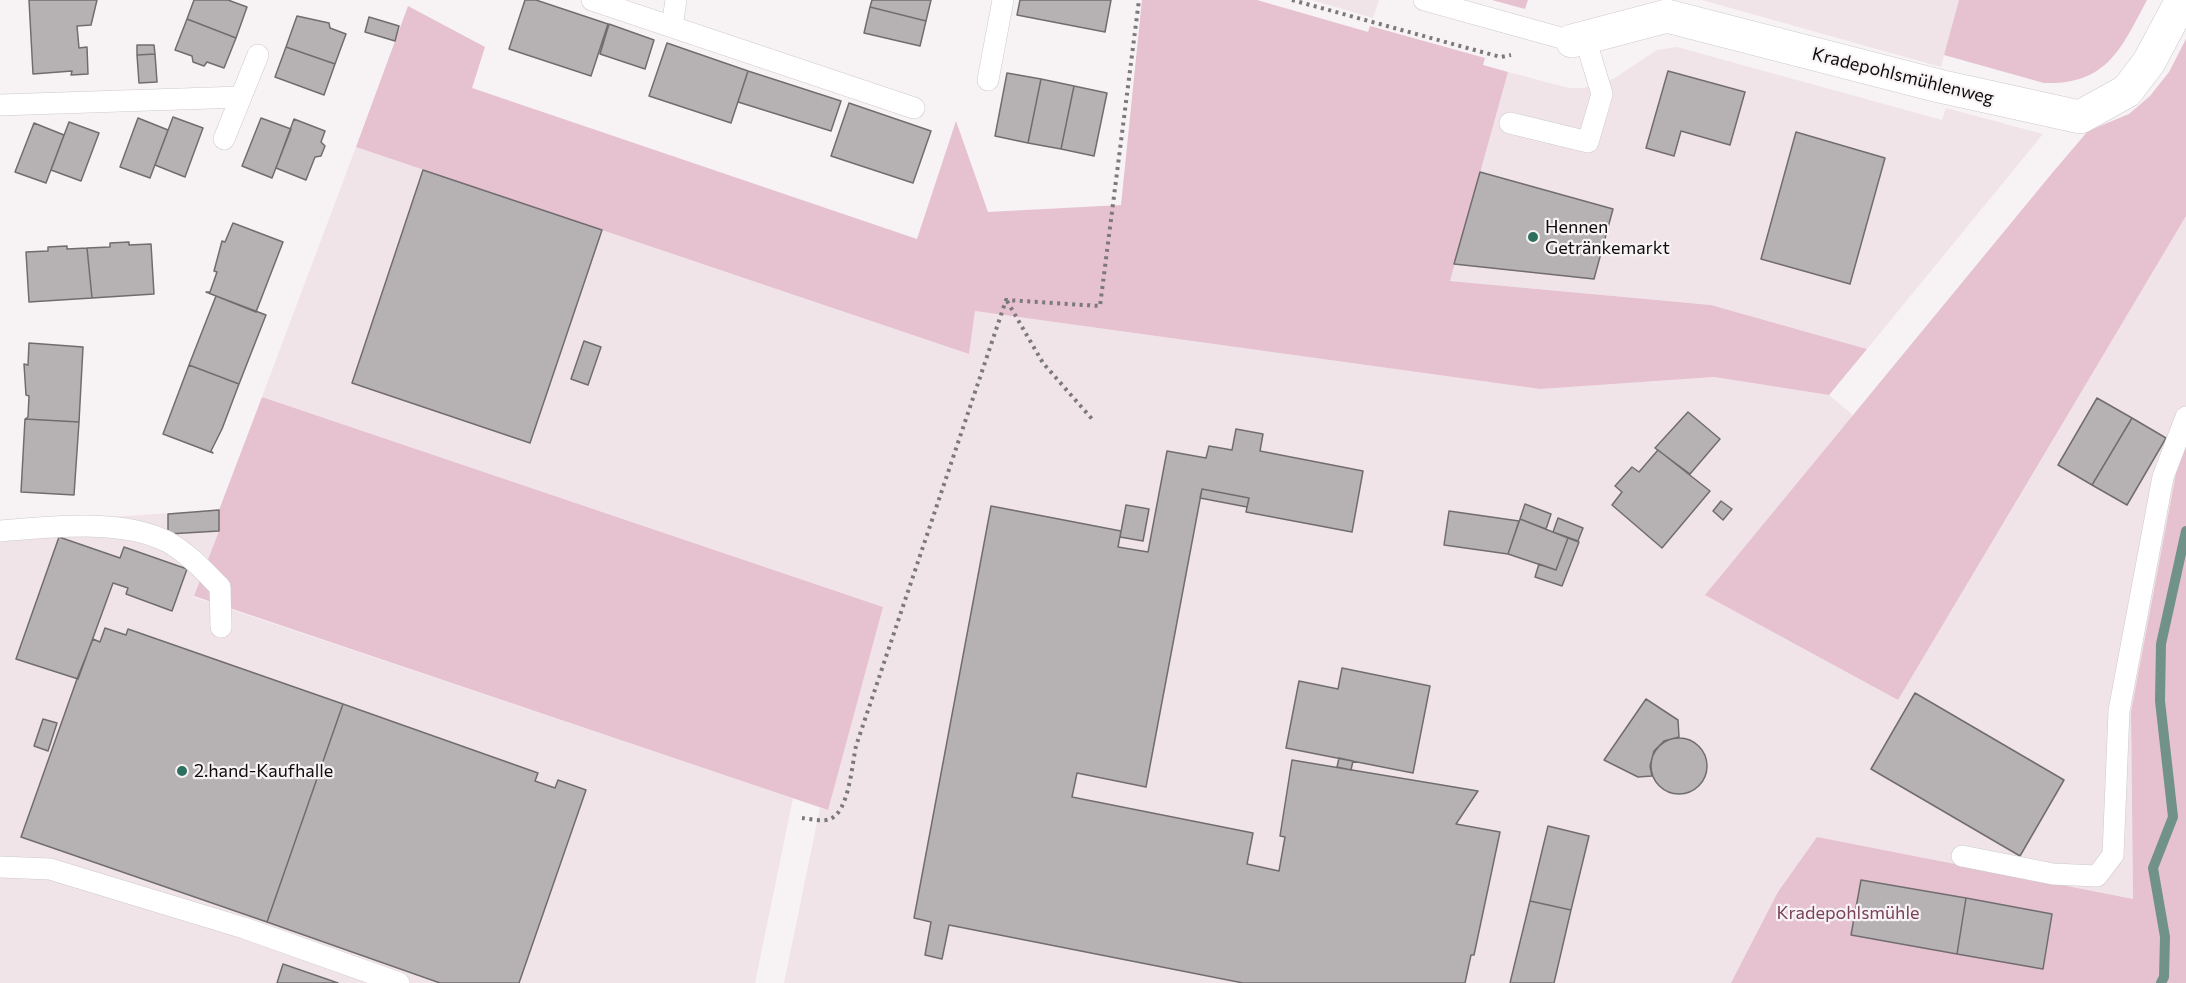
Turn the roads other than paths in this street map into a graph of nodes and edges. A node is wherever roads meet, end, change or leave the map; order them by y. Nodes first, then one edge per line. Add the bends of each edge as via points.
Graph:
1 (592, 0) edge
2 (676, 0) edge
3 (1003, 0) edge
4 (1424, 0) edge
5 (2182, 0) edge
6 (1669, 8) edge
7 (672, 27) junction
8 (1578, 39) junction
9 (258, 55) dead end
10 (988, 80) dead end
11 (241, 97) junction
12 (0, 105) edge
13 (914, 108) dead end
14 (1510, 123) dead end
15 (224, 139) dead end
16 (2186, 417) edge
17 (0, 531) edge
18 (221, 627) dead end
19 (1962, 856) dead end
20 (0, 867) edge
21 (399, 983) edge

1 - 7 lane
2 - 7 lane
3 - 10 lane
4 - 8 lane
5 - 6 street, Kradepohlsmühlenweg via 2149,62 2127,91 2080,117 1939,87
6 - 8 street, Kradepohlsmühlenweg
7 - 13 lane
8 - 14 lane via 1602,94 1588,142
9 - 11 lane
11 - 12 lane
11 - 15 lane
16 - 19 lane via 2163,477 2119,711 2113,855 2097,876 2053,874
17 - 18 lane via 60,526 124,529 166,541 190,557 220,587
20 - 21 lane via 50,869 244,928

